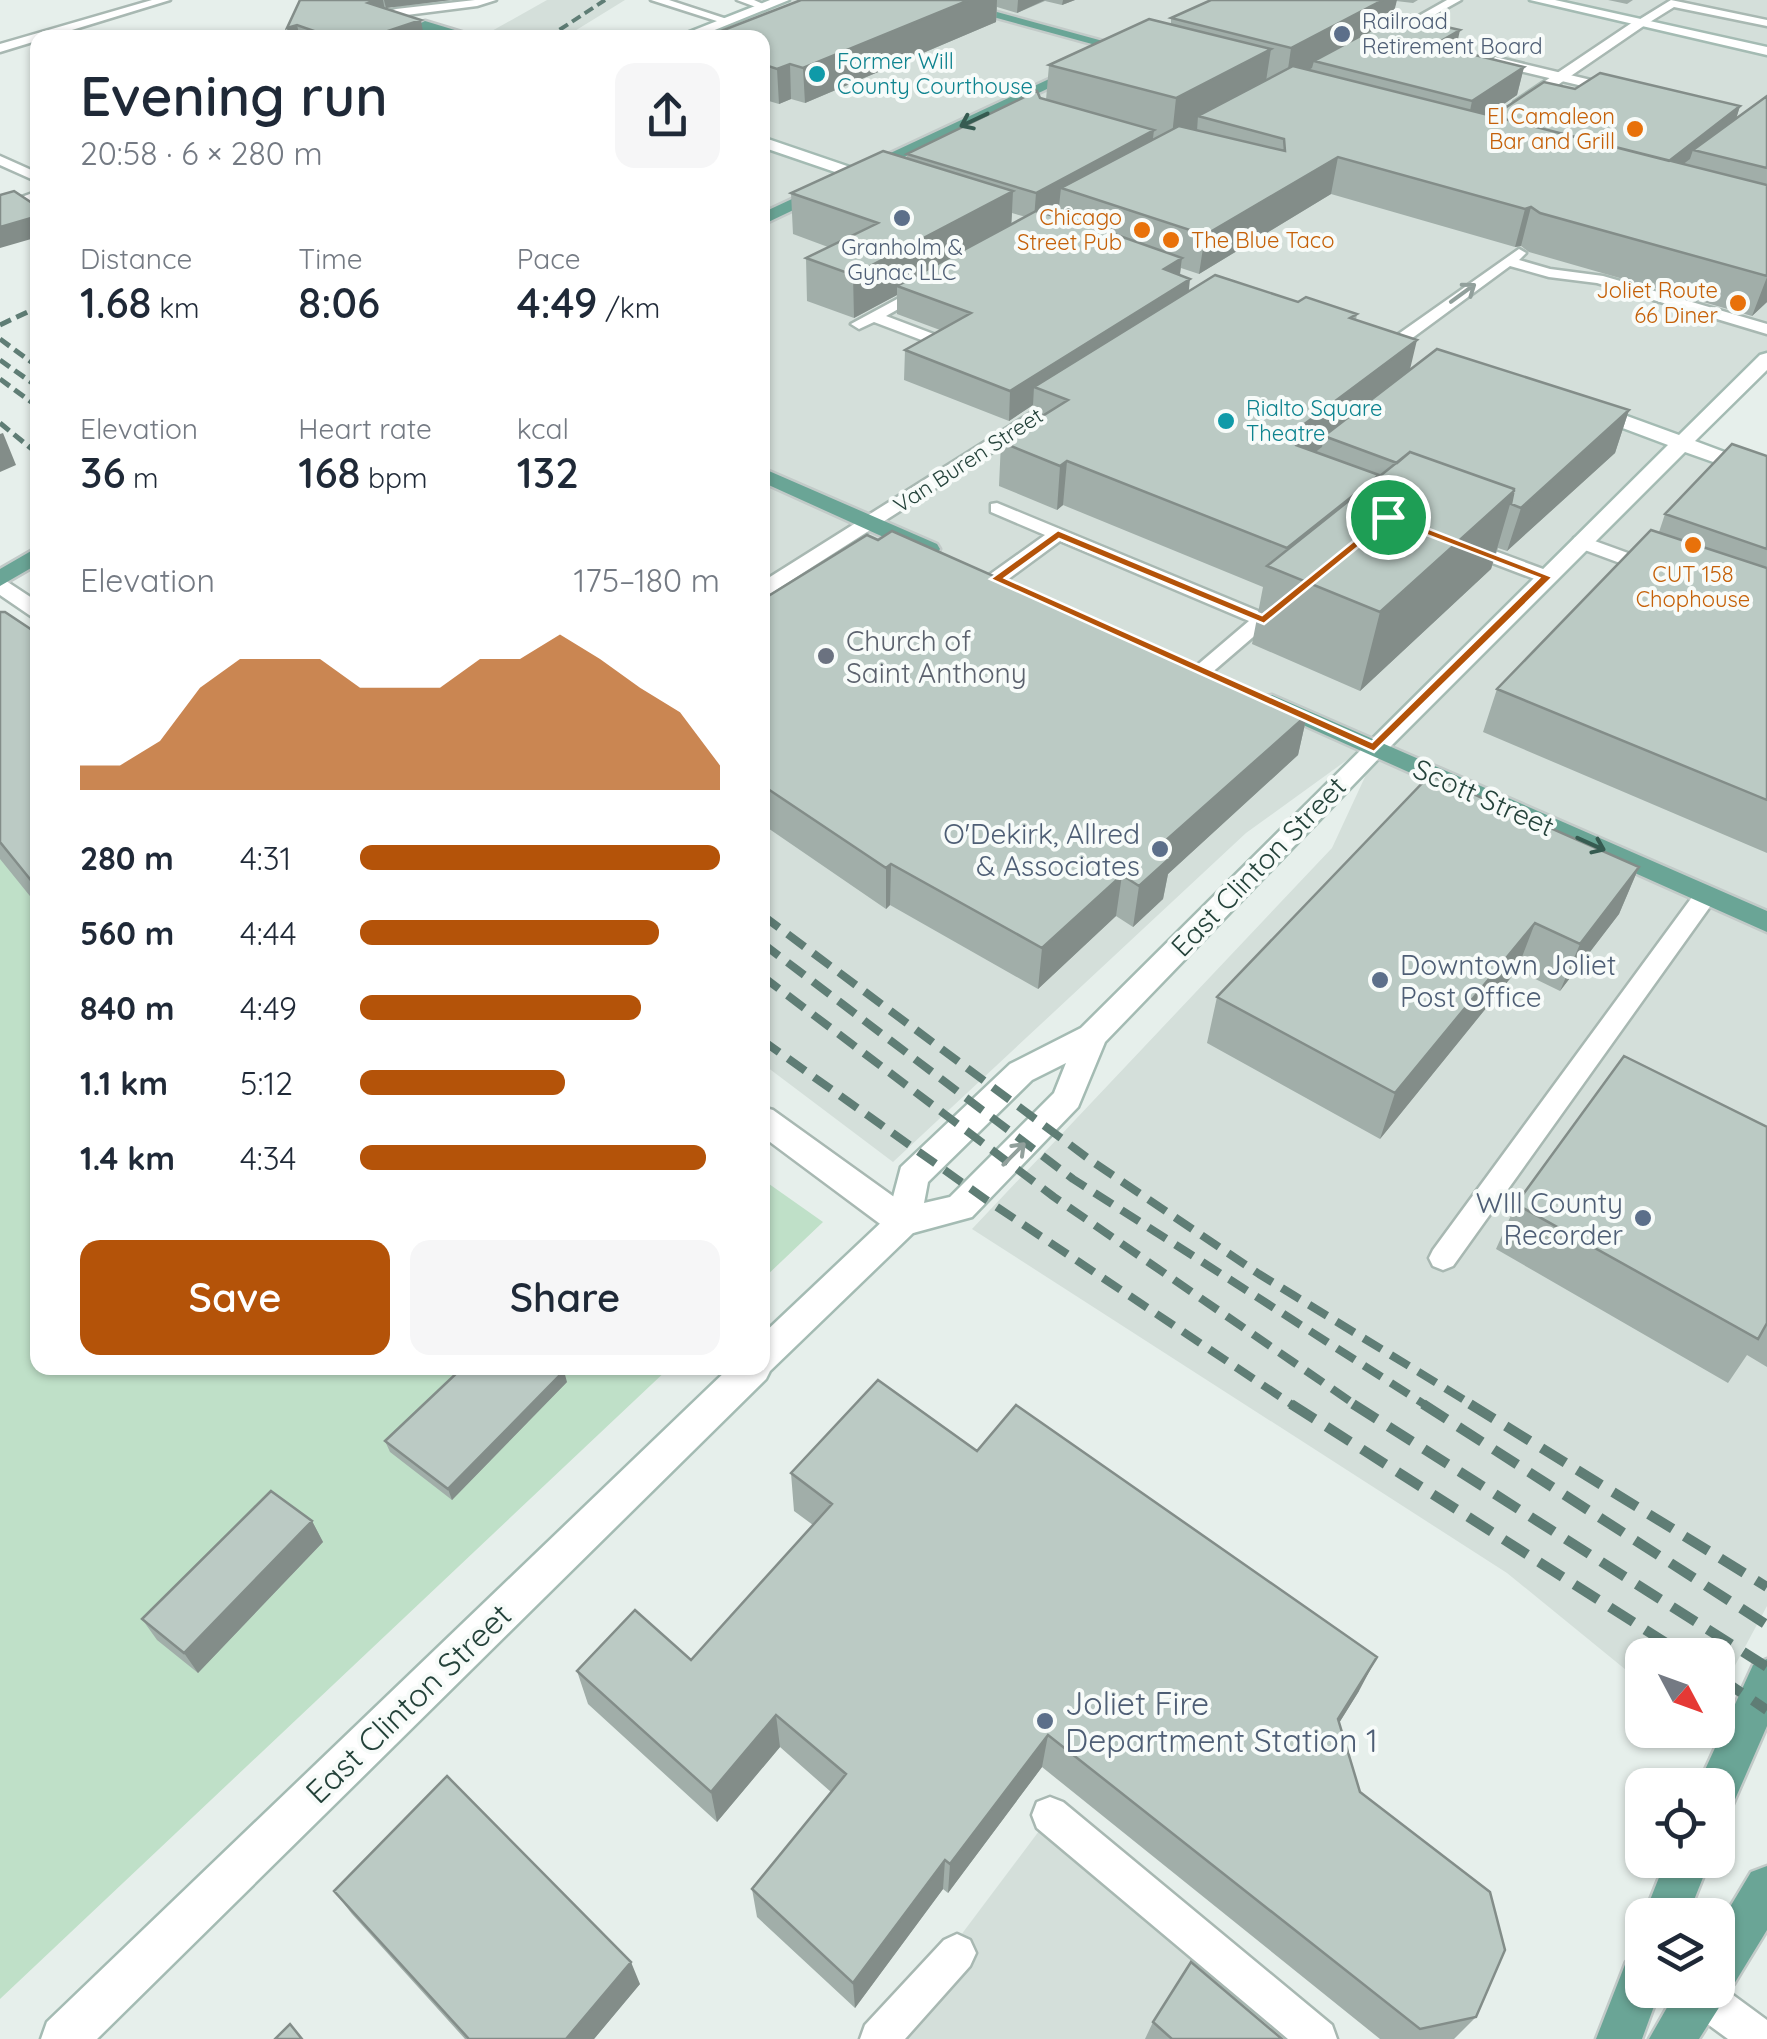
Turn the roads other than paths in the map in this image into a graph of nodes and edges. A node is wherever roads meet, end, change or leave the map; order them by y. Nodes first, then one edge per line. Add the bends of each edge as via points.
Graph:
1 (164, 0) edge
2 (339, 0) edge
3 (490, 0) edge
4 (657, 0) edge
5 (743, 0) edge
6 (782, 0) edge
7 (938, 0) edge
8 (1455, 0) edge
9 (1536, 0) edge
10 (764, 7) junction
11 (383, 15) junction
12 (726, 20) junction
13 (1641, 23) junction
14 (1767, 23) edge
15 (18, 30) dead end
16 (63, 30) edge
17 (421, 30) edge
18 (442, 30) edge
19 (701, 30) edge
20 (30, 35) edge
21 (1390, 36) junction
22 (30, 40) edge
23 (1406, 40) edge
24 (1143, 41) edge
25 (1372, 45) edge
26 (0, 48) edge
27 (1125, 49) junction
28 (1767, 51) edge
29 (1153, 56) edge
30 (1107, 58) edge
31 (1474, 61) edge
32 (1090, 66) edge
33 (1557, 76) junction
34 (1634, 94) edge
35 (1497, 120) edge
36 (770, 145) edge
37 (0, 160) edge
38 (30, 174) edge
39 (858, 175) junction
40 (905, 190) edge
41 (30, 198) edge
42 (0, 210) edge
43 (770, 216) edge
44 (1524, 250) edge
45 (1506, 262) junction
46 (940, 280) edge
47 (1767, 329) edge
48 (946, 344) edge
49 (1386, 350) edge
50 (1767, 358) edge
51 (1084, 385) edge
52 (1561, 400) edge
53 (1680, 445) junction
54 (1767, 475) edge
55 (770, 478) edge
56 (997, 508) dead end
57 (870, 522) junction
58 (1058, 534) junction
59 (1442, 537) edge
60 (1581, 542) junction
61 (942, 555) edge
62 (30, 560) edge
63 (30, 572) edge
64 (1674, 576) edge
65 (1547, 577) junction
66 (996, 579) edge
67 (0, 581) edge
68 (770, 587) edge
69 (30, 607) edge
70 (1202, 671) edge
71 (1254, 694) edge
72 (1374, 748) junction
73 (1706, 895) junction
74 (1767, 922) edge
75 (1092, 1036) junction
76 (770, 1124) edge
77 (903, 1222) junction
78 (1442, 1258) dead end
79 (770, 1350) edge
80 (746, 1375) edge
81 (1767, 1679) edge
82 (1727, 1768) edge
83 (1050, 1815) dead end
84 (1767, 1888) edge
85 (1735, 1939) edge
86 (957, 1953) dead end
87 (1631, 2008) edge
88 (1692, 2008) edge
89 (1730, 2008) edge
90 (64, 2039) edge
91 (879, 2039) edge
92 (1318, 2039) edge
93 (1620, 2039) edge
94 (1672, 2039) edge
95 (1760, 2039) edge

1 - 16 lane
2 - 11 main road
3 - 11 lane
4 - 12 lane
5 - 10 lane
6 - 10 street
7 - 27 main road
8 - 21 lane via 1421,12
9 - 13 street
10 - 12 street
11 - 17 main road
11 - 18 main road
12 - 19 street
13 - 14 lane via 1672,3
13 - 28 street
13 - 33 street
15 - 20 lane
21 - 23 lane
21 - 25 lane
22 - 26 lane
24 - 27 main road
27 - 29 main road
27 - 30 main road
31 - 33 lane
32 -> 39 main road
33 - 34 lane
33 - 35 street
36 - 39 street
37 - 38 lane
39 - 40 street
39 - 43 main road
41 - 42 lane
44 - 45 lane
45 - 47 lane via 1598,279
49 -> 45 lane
46 - 48 lane via 866,320
50 - 53 street, East Clinton Street
51 - 57 street, Van Buren Street
52 - 53 street
53 - 54 street
53 - 60 street, East Clinton Street
55 - 57 main road
56 - 58 lane
57 - 61 main road
57 - 68 street, Van Buren Street
58 - 66 lane
58 - 70 lane via 1270,615
59 - 65 lane
60 - 64 lane
60 - 65 street, East Clinton Street
62 - 67 main road
63 - 67 main road
65 - 72 street, East Clinton Street
67 - 69 street
71 - 72 main road, Scott Street
72 -> 73 main road, Scott Street
72 - 75 street, East Clinton Street
73 - 74 main road, Scott Street
73 - 78 lane
75 - 77 street, East Clinton Street via 1021,1072 913,1176
77 -> 75 street, East Clinton Street via 960,1208 1067,1099
76 - 77 street
77 - 79 street
80 - 90 street, East Clinton Street
81 - 82 main road
83 - 92 lane
84 - 85 main road
86 - 91 lane
87 - 93 main road
88 - 94 main road
89 - 95 lane

